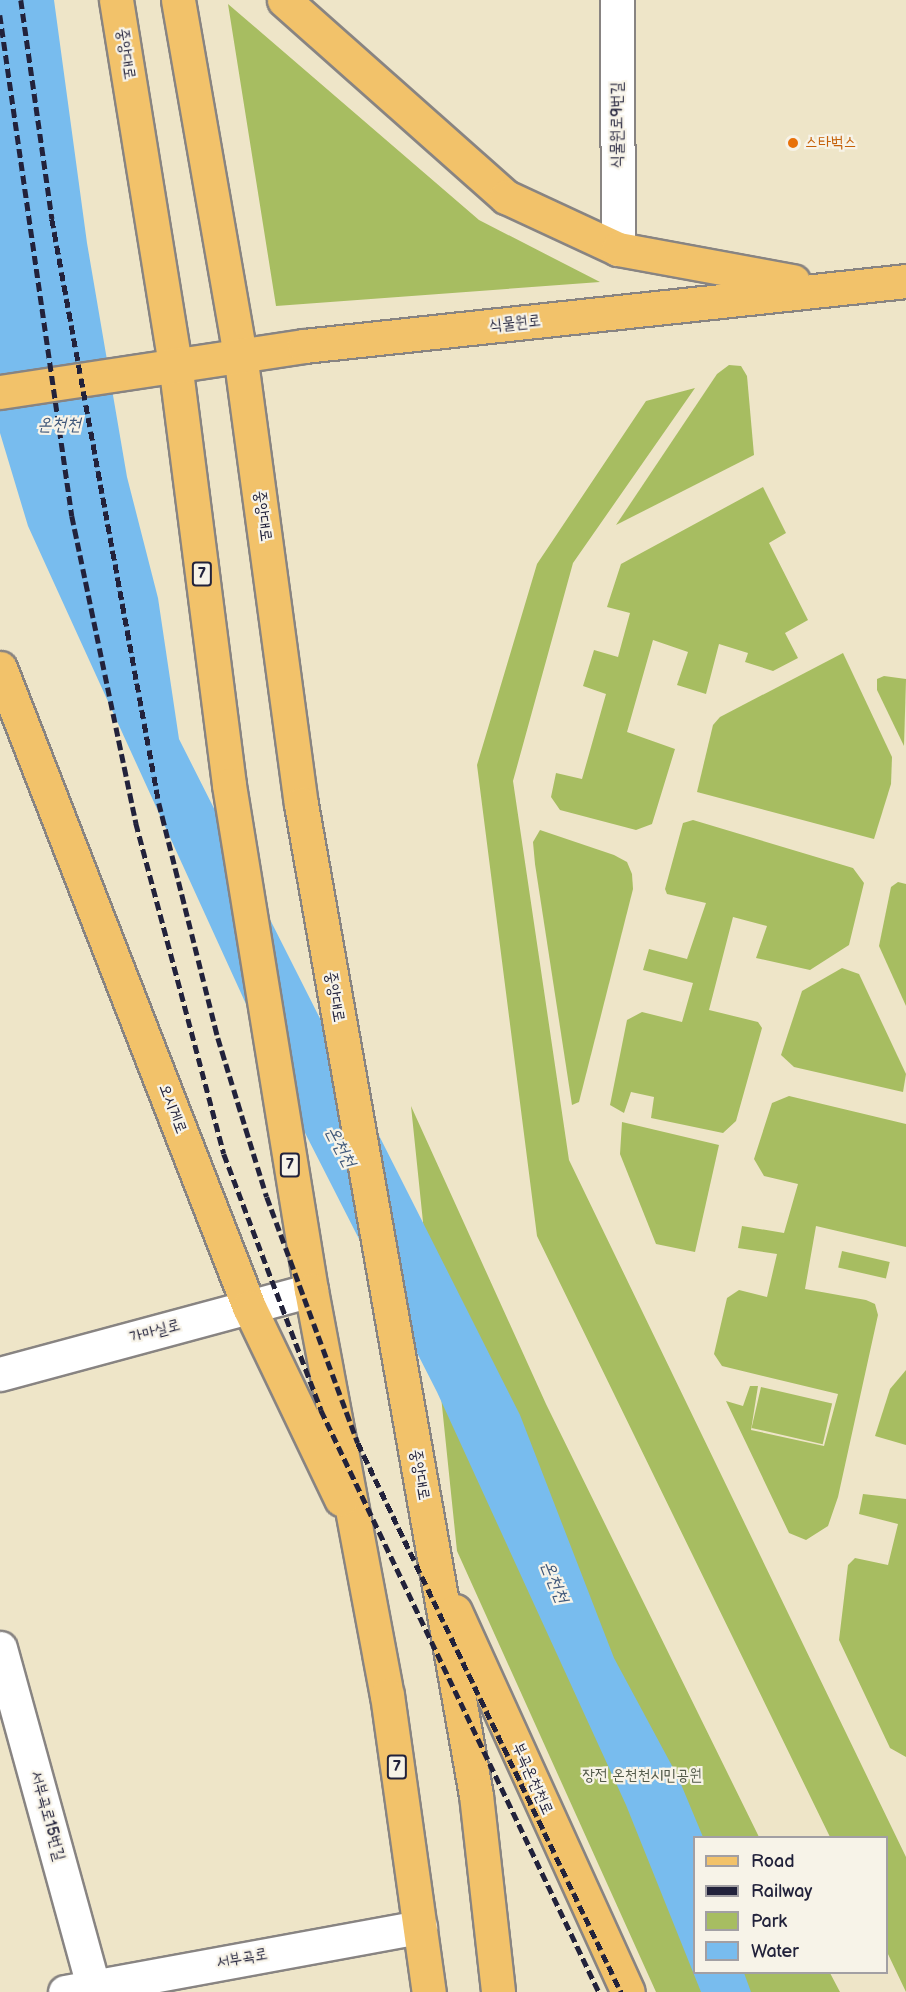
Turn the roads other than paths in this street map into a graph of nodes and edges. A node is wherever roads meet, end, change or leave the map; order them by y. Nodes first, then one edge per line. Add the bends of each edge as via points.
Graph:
1 (117, 0) edge
2 (178, 0) edge
3 (284, 0) edge
4 (618, 0) edge
5 (618, 249) junction
6 (896, 284) edge
7 (240, 354) junction
8 (175, 363) junction
9 (0, 392) edge
10 (0, 668) edge
11 (311, 1290) junction
12 (249, 1307) junction
13 (0, 1374) edge
14 (362, 1543) junction
15 (435, 1567) junction
16 (0, 1647) edge
17 (420, 1927) junction
18 (84, 1990) edge
19 (429, 1992) edge
20 (498, 1992) edge
21 (628, 1992) edge

1 - 8 main road, 중앙대로 / 7
2 - 7 main road, 중앙대로
3 - 5 main road via 506,197
4 - 5 street, 식물원로9번길
5 - 6 main road via 766,280
6 - 7 main road, 식물원로
7 - 8 main road, 식물원로
7 - 15 main road, 중앙대로 via 301,804
8 - 9 main road, 식물원로
8 - 11 main road, 중앙대로 / 7 via 229,785
10 - 12 main road, 오시게로
11 - 12 street, 가마실로
11 - 14 main road, 중앙대로 / 7
12 - 13 street, 가마실로
12 - 14 main road, 오시게로
14 - 17 main road, 중앙대로 / 7
15 - 20 main road, 중앙대로 via 476,1795
15 - 21 main road, 부곡온천천로
16 - 18 street, 서부곡로15번길
17 - 18 street, 서부곡로
17 - 19 main road, 중앙대로 / 7

